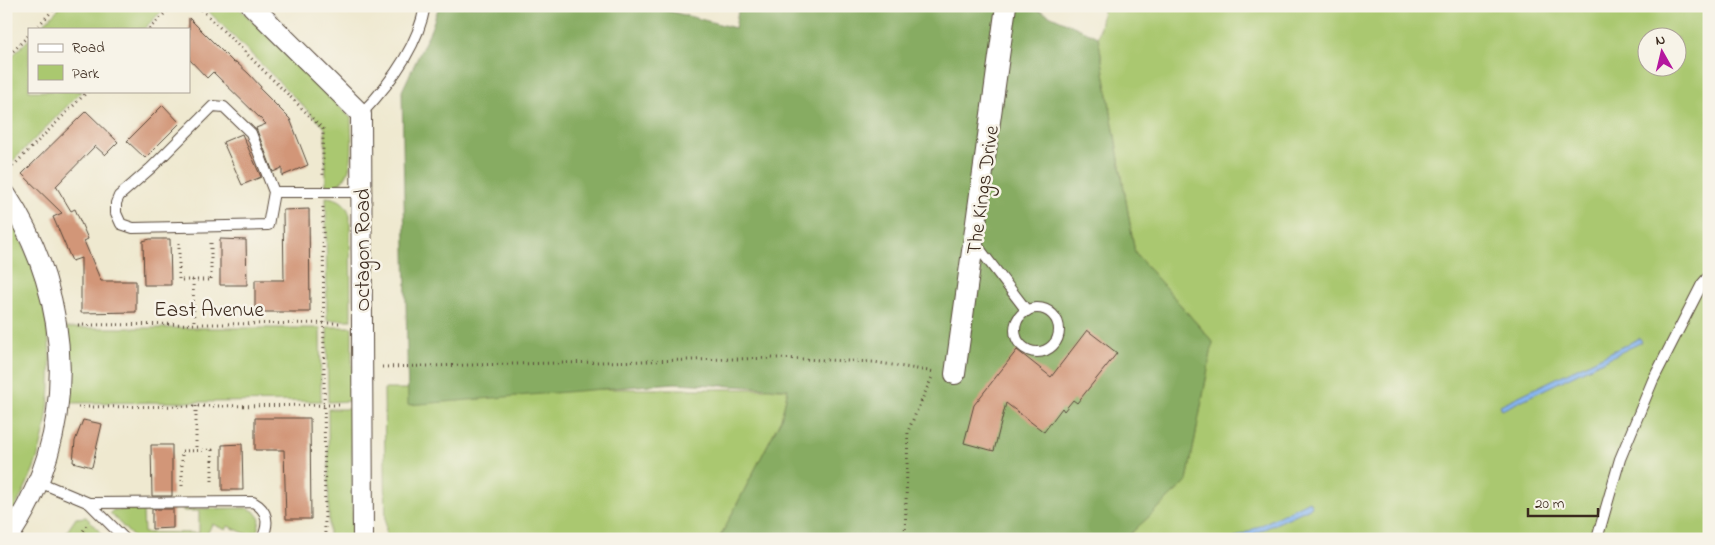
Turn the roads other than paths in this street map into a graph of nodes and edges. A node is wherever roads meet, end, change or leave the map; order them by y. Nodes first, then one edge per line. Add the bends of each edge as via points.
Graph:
1 (252, 6) edge
2 (425, 6) edge
3 (1006, 6) edge
4 (361, 114) junction
5 (274, 192) junction
6 (362, 192) junction
7 (6, 195) edge
8 (975, 243) junction
9 (1709, 276) edge
10 (1027, 310) junction
11 (955, 374) dead end
12 (38, 482) junction
13 (89, 503) junction
14 (7, 539) edge
15 (125, 539) edge
16 (262, 539) edge
17 (363, 539) edge
18 (1597, 539) edge

1 - 4 street
2 - 4 lane via 422,24 406,53 383,91
3 - 8 street, The Kings Drive
4 - 6 street, Octagon Road
5 - 5 lane via 251,133 224,107 213,106 152,168 119,196 116,203 118,219 126,227 268,225
5 - 6 lane
6 - 17 street, Octagon Road
7 - 12 street via 39,257 57,325 60,363 57,407 52,438
8 - 10 lane
8 - 11 street, The Kings Drive
9 - 18 lane via 1653,380 1620,459
10 - 10 lane via 1042,308 1057,320 1059,335 1047,350 1032,352 1024,349 1017,340 1015,325
12 - 13 lane
12 - 14 street
13 - 15 lane
13 - 16 lane via 247,501 259,505 267,517 268,524

